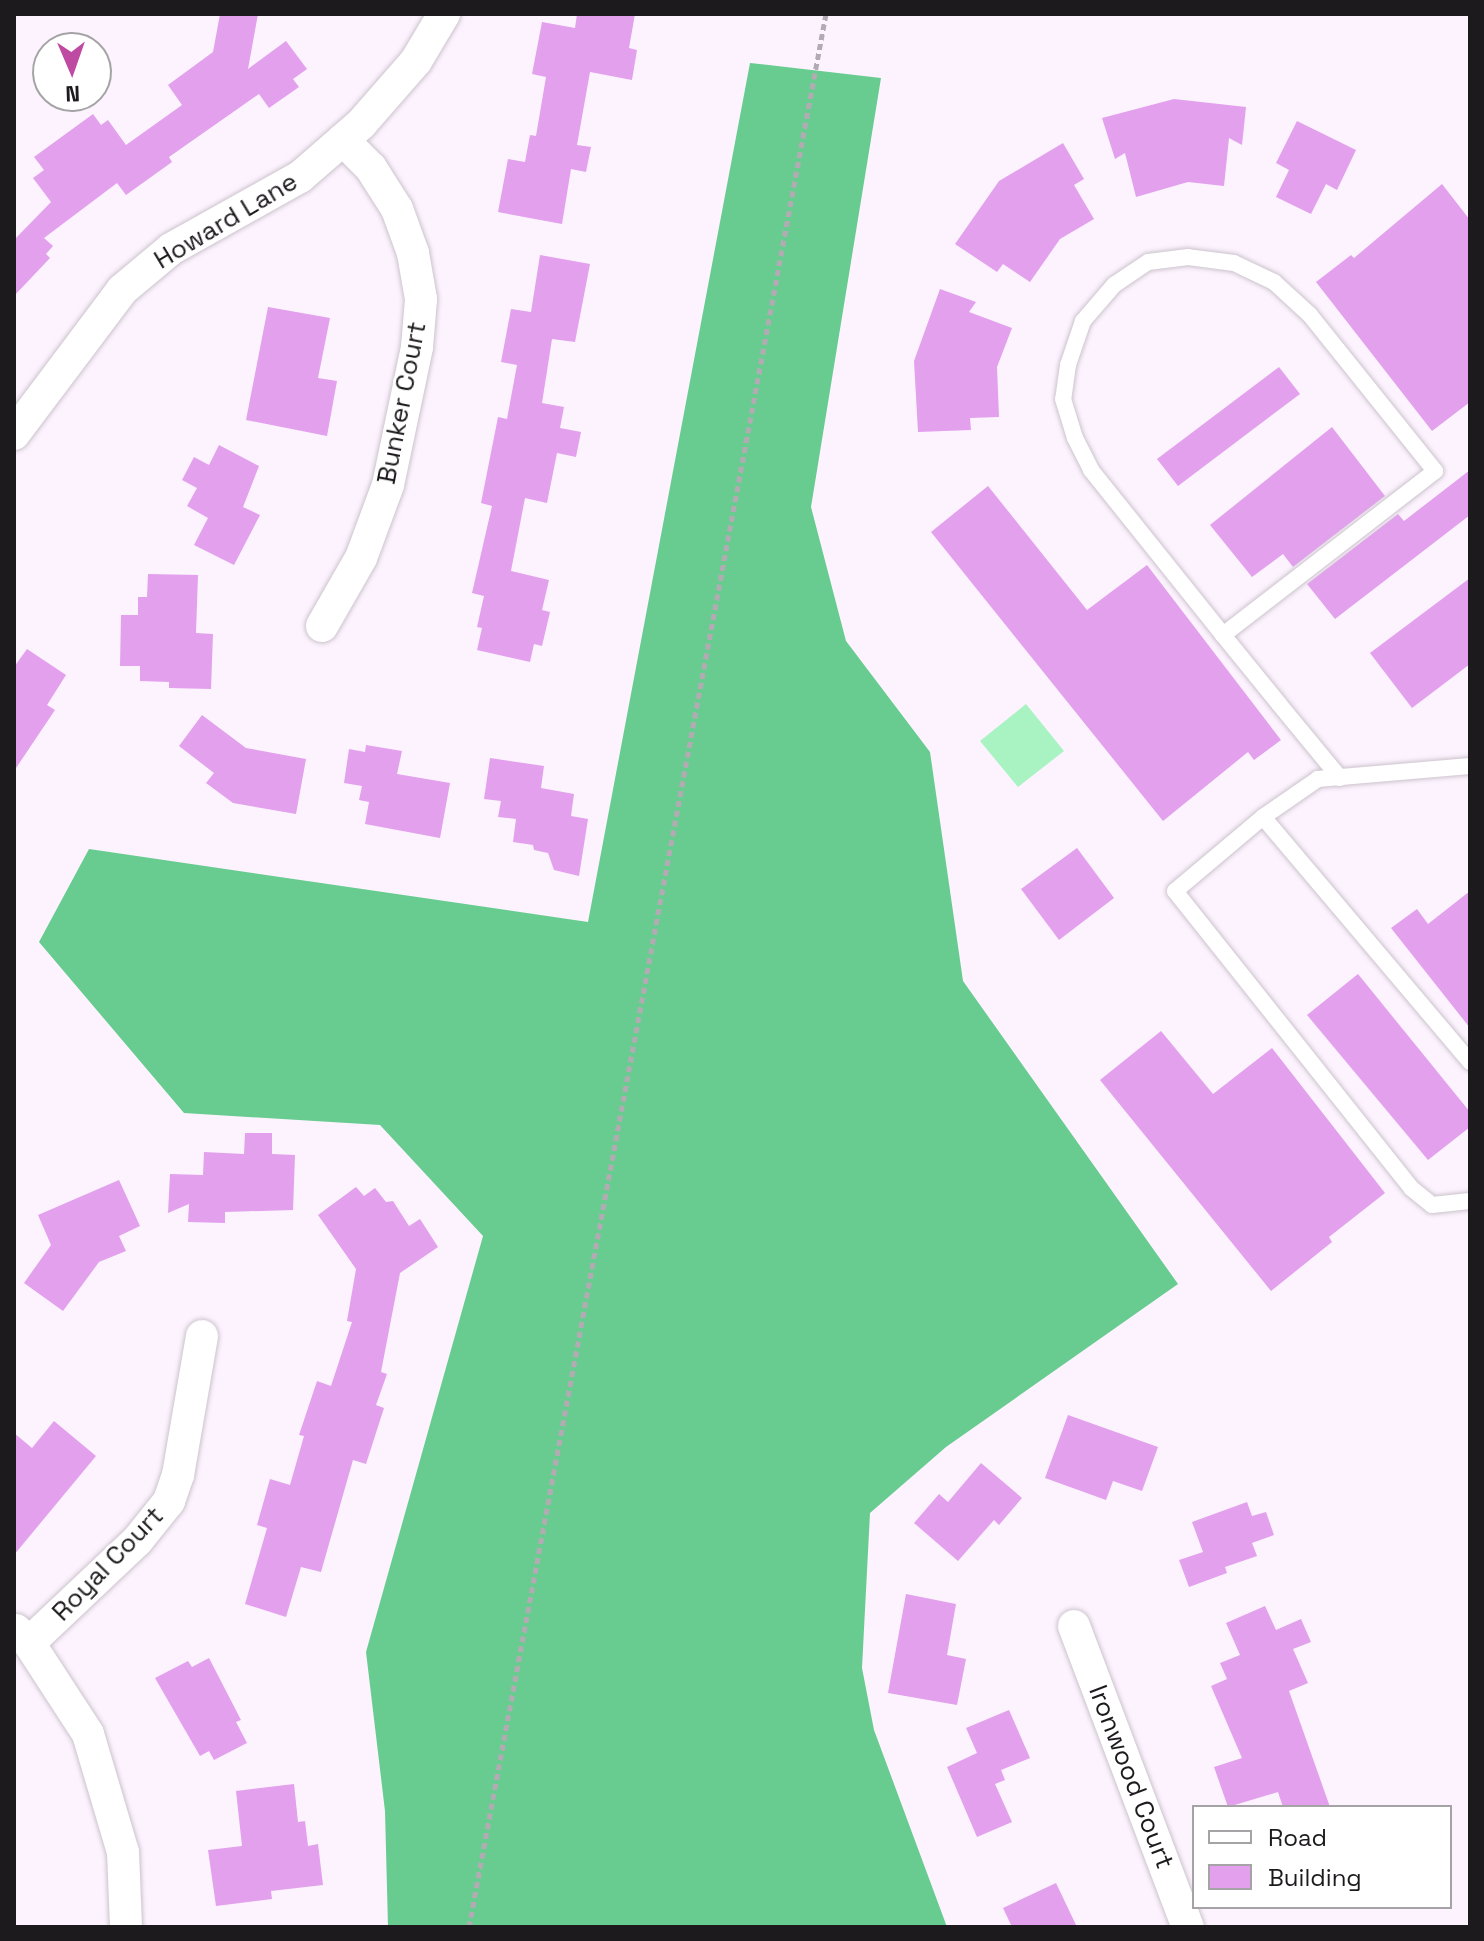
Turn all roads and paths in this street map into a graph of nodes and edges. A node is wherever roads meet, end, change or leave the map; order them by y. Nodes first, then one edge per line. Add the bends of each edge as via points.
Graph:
1 (444, 14) edge
2 (826, 14) edge
3 (343, 140) junction
4 (14, 434) edge
5 (322, 626) dead end
6 (1223, 635) junction
7 (1470, 766) edge
8 (1340, 778) junction
9 (1263, 817) junction
10 (1470, 1062) edge
11 (1470, 1201) edge
12 (202, 1336) dead end
13 (1074, 1626) dead end
14 (22, 1635) edge
15 (126, 1927) edge
16 (469, 1927) edge
17 (1188, 1927) edge

1 - 3 street, Howard Lane via 416,61
2 - 16 path
3 - 4 street, Howard Lane via 300,177 171,249 122,290
3 - 5 street, Bunker Court via 371,168 397,209 413,253 421,299 417,347 388,485 361,558
6 - 6 lane via 1091,470 1063,399 1083,321 1114,285 1148,262 1188,257 1234,263 1274,282 1326,335 1435,471
6 - 8 lane
7 - 8 lane
8 - 9 lane via 1318,779
9 - 10 lane
9 - 11 lane via 1175,891 1411,1188 1432,1205
12 - 14 street, Royal Court via 169,1501 137,1541
13 - 17 street, Ironwood Court
14 - 15 street via 88,1734 102,1773 123,1852

